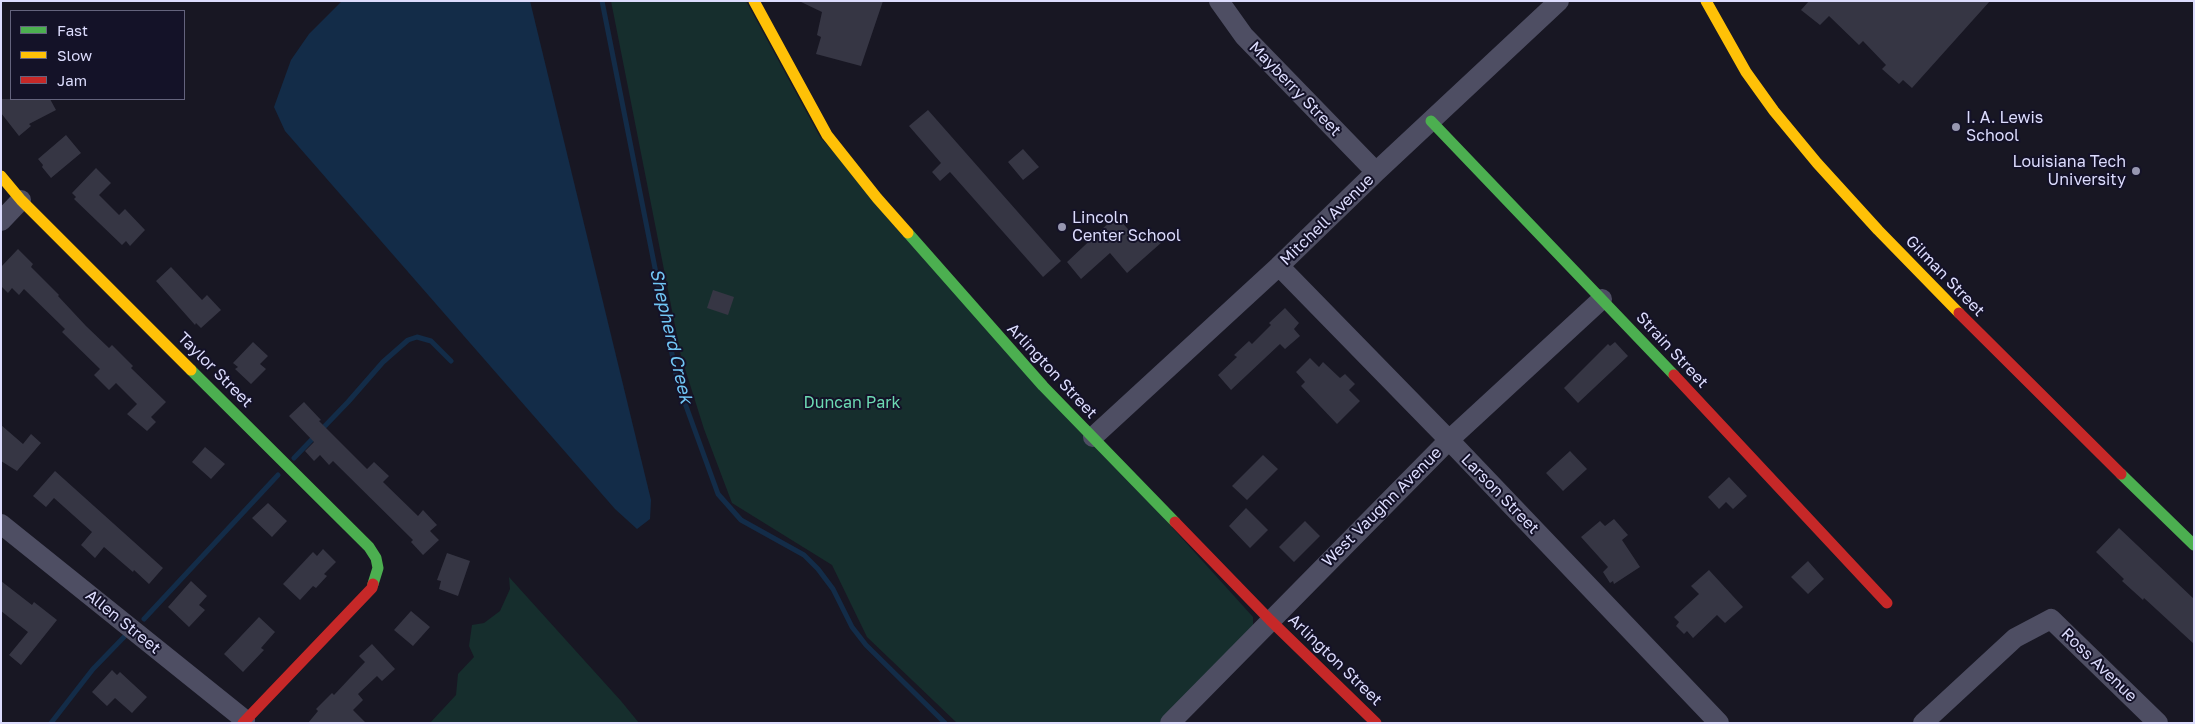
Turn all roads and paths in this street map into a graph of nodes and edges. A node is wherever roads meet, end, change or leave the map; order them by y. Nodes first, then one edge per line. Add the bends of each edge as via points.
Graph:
1 (754, 1) edge
2 (1218, 1) edge
3 (1559, 1) edge
4 (1706, 1) edge
5 (1431, 120) junction
6 (1376, 172) junction
7 (1, 176) edge
8 (21, 200) junction
9 (1, 221) edge
10 (1280, 266) junction
11 (1602, 299) junction
12 (1093, 437) junction
13 (1448, 440) junction
14 (1, 524) edge
15 (2194, 545) edge
16 (1887, 603) dead end
17 (1270, 620) junction
18 (244, 722) edge
19 (1170, 723) edge
20 (1376, 723) edge
21 (1719, 723) edge
22 (1923, 723) edge
23 (2158, 723) edge

1 - 12 street, Arlington Street via 814,114 845,159 994,333
2 - 6 street, Mayberry Street via 1244,36
3 - 5 street, Mitchell Avenue
4 - 15 street, Gilman Street via 1746,72 1817,163 1988,344
5 - 6 street, Mitchell Avenue
5 - 11 street, Strain Street
6 - 10 street, Mitchell Avenue
7 - 8 street, Taylor Street
8 - 9 street
8 - 18 street, Taylor Street via 369,547 376,558 378,568 372,588
10 - 12 street, Mitchell Avenue
10 - 13 street, Larson Street
11 - 13 street, West Vaughn Avenue
11 - 16 street, Strain Street
12 - 17 street, Arlington Street
13 - 17 street, West Vaughn Avenue
13 - 21 street, Larson Street
14 - 18 street, Allen Street
17 - 19 street, West Vaughn Avenue
17 - 20 street, Arlington Street
22 - 23 street, Ross Avenue via 2015,638 2051,619

